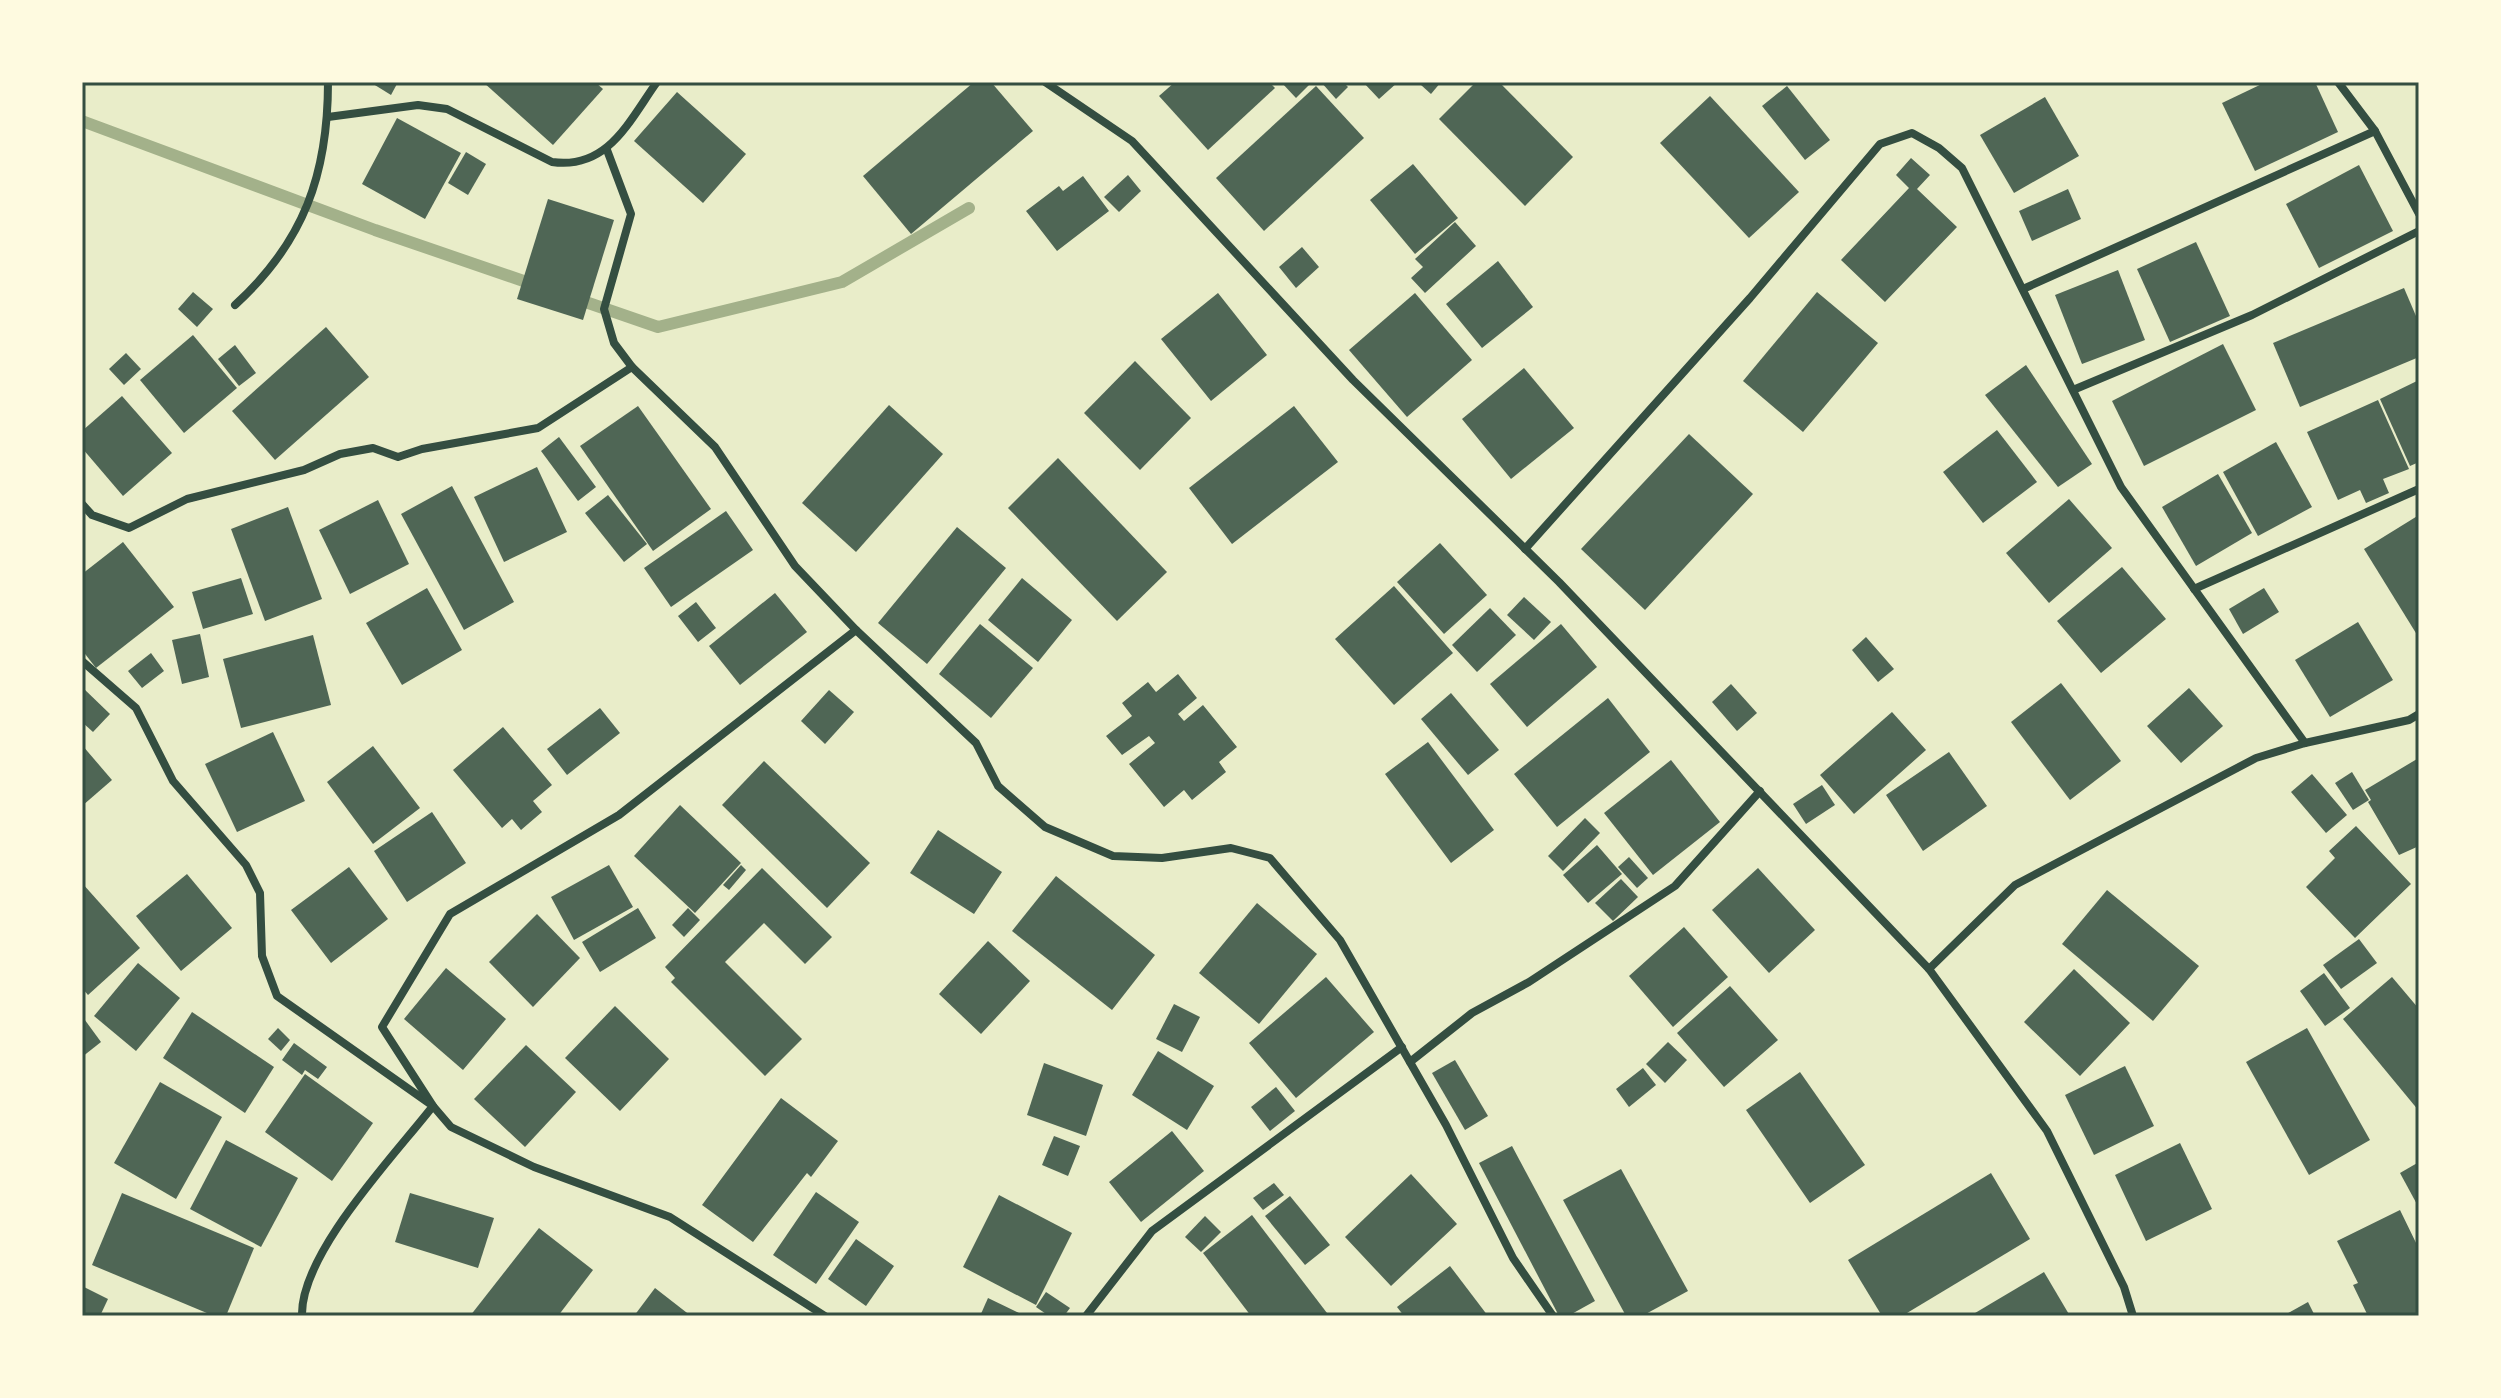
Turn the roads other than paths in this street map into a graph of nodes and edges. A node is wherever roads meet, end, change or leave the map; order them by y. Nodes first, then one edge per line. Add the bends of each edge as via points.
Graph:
1 (328, 82) edge
2 (657, 82) edge
3 (1045, 82) edge
4 (2338, 82) edge
5 (328, 117) junction
6 (2375, 131) junction
7 (607, 150) junction
8 (2419, 214) edge
9 (2419, 231) edge
10 (2023, 289) junction
11 (235, 305) dead end
12 (632, 367) junction
13 (2073, 390) junction
14 (2419, 489) edge
15 (82, 504) edge
16 (1525, 549) junction
17 (2194, 589) junction
18 (856, 630) junction
19 (82, 661) edge
20 (2419, 714) edge
21 (2305, 743) junction
22 (1760, 791) junction
23 (1929, 969) junction
24 (1402, 1047) junction
25 (1410, 1062) junction
26 (433, 1106) junction
27 (302, 1316) edge
28 (825, 1316) edge
29 (1086, 1316) edge
30 (1553, 1316) edge
31 (2133, 1316) edge

1 - 5 street
2 - 7 street
3 - 16 street via 1132,141 1353,380
4 - 6 street
5 - 7 street via 418,105 447,109 552,162 572,165
5 - 11 street via 317,176 297,233 266,277
6 - 8 street
6 - 10 street
7 - 12 street via 631,214 604,309 614,343
9 - 13 street via 2252,315
10 - 13 street
10 - 16 street via 1962,168 1912,133 1880,144
12 - 15 street via 538,428 398,457 373,448 340,454 304,470 187,499 129,528 92,515
12 - 18 street via 715,447 795,566
13 - 17 street via 2121,487
14 - 17 street
16 - 22 street
17 - 21 street
18 - 24 street via 976,743 998,786 1045,827 1113,856 1162,858 1231,848 1270,858 1340,940
18 - 26 street via 619,815 450,914 382,1027
19 - 26 street via 136,708 173,781 246,865 260,893 262,956 277,996
20 - 21 street
21 - 23 street via 2256,758 2015,885
22 - 23 street
22 - 25 street via 1675,886 1472,1013
23 - 31 street via 2047,1131 2124,1287
24 - 25 street
24 - 29 street via 1152,1231
25 - 30 street via 1513,1258
26 - 27 street via 323,1246 301,1297
26 - 28 street via 451,1127 534,1167 670,1217

